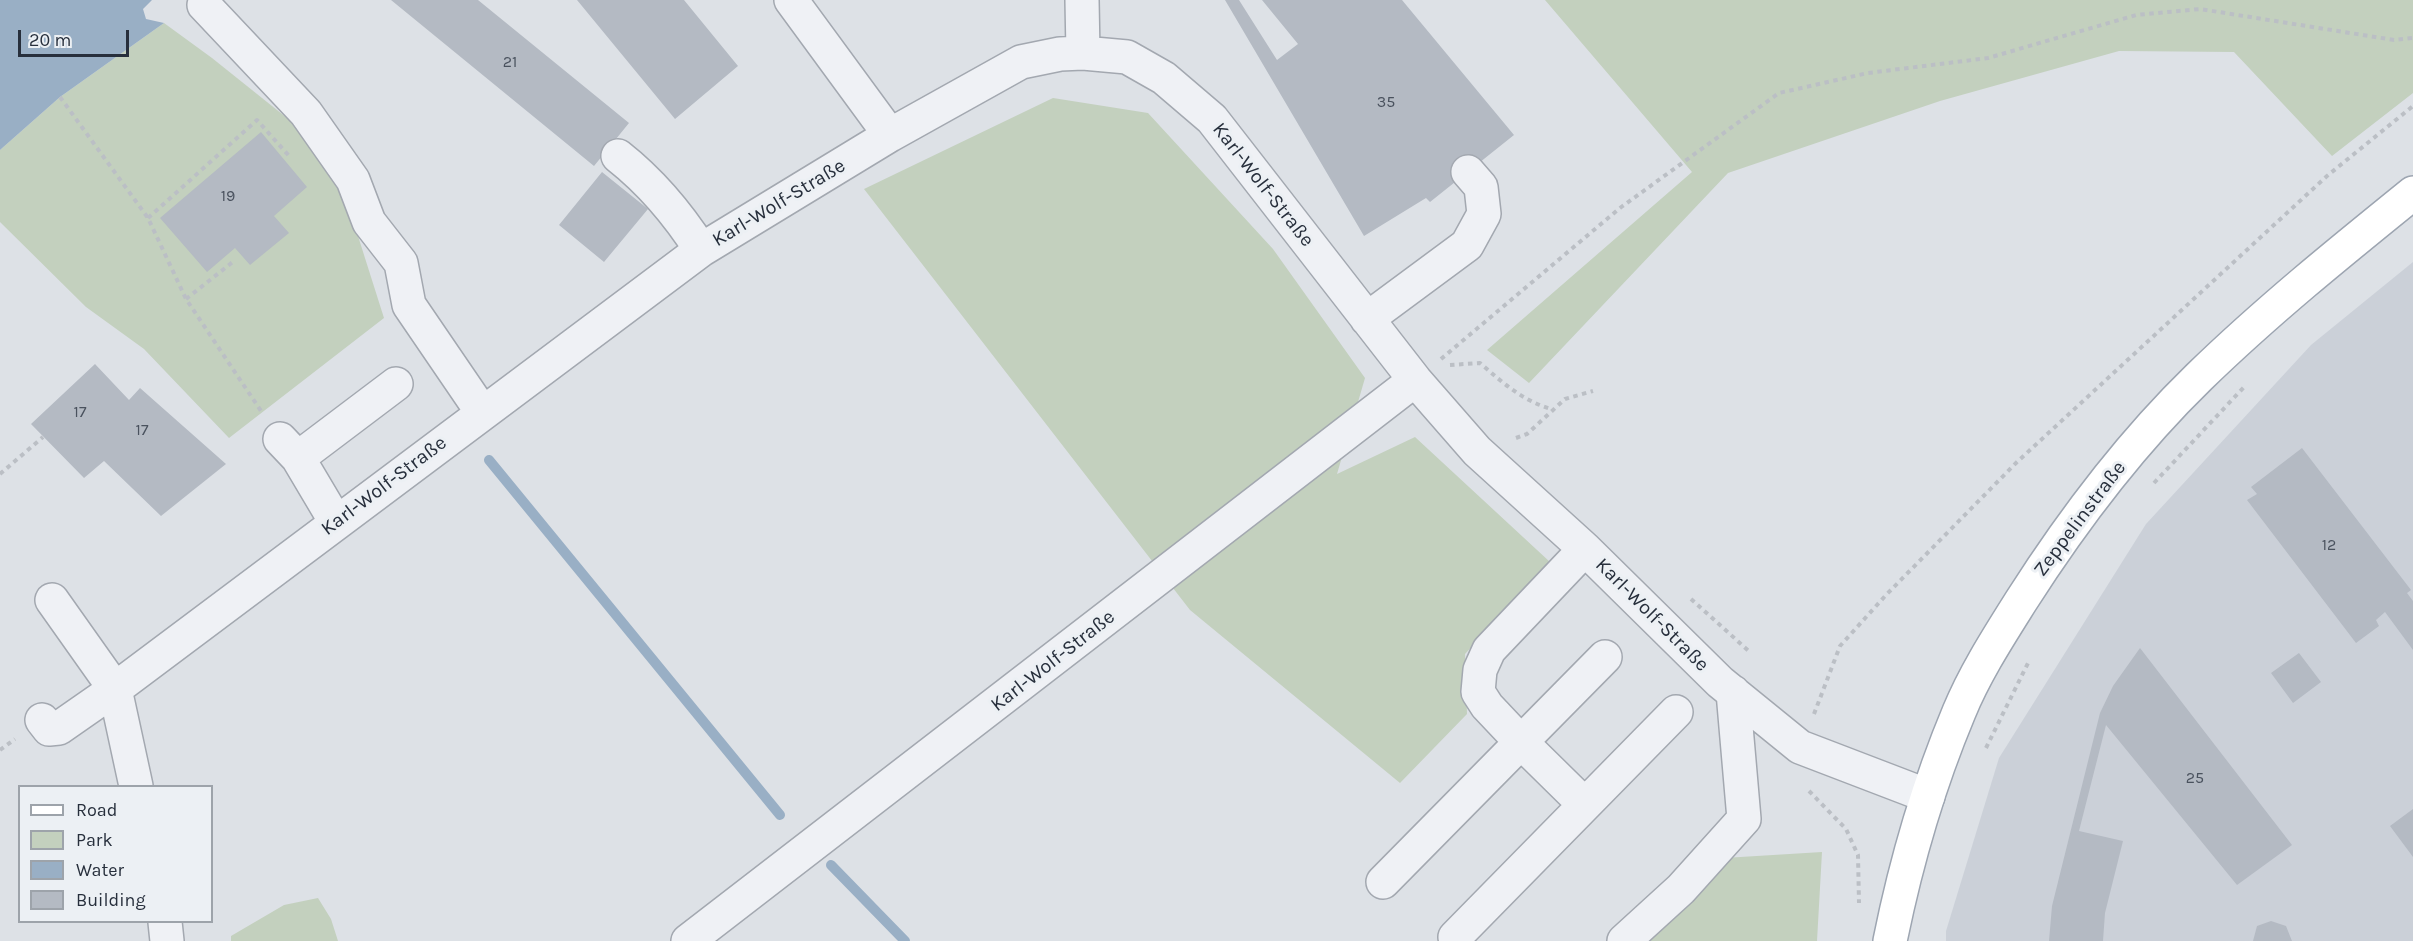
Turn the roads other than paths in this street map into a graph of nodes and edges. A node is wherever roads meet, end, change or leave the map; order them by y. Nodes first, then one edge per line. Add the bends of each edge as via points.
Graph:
1 (791, 0) edge
2 (1082, 0) edge
3 (204, 5) dead end
4 (1083, 53) junction
5 (890, 135) junction
6 (618, 156) dead end
7 (1468, 172) dead end
8 (2413, 193) edge
9 (701, 250) junction
10 (1367, 319) junction
11 (1415, 380) junction
12 (396, 384) dead end
13 (482, 412) junction
14 (336, 522) junction
15 (1585, 549) junction
16 (52, 600) dead end
17 (1605, 657) dead end
18 (115, 689) junction
19 (1733, 692) junction
20 (1676, 712) dead end
21 (42, 720) dead end
22 (1521, 742) junction
23 (136, 785) edge
24 (1928, 796) junction
25 (1584, 804) junction
26 (1383, 882) dead end
27 (165, 923) edge
28 (1455, 937) dead end
29 (168, 941) edge
30 (688, 941) edge
31 (1624, 941) edge
32 (1890, 941) edge

1 - 5 street
2 - 4 street
3 - 13 street via 306,113 353,180 369,222 401,263 409,305
4 - 5 street, Karl-Wolf-Straße via 1021,63
4 - 10 street, Karl-Wolf-Straße via 1127,57 1164,78 1212,119
5 - 9 street, Karl-Wolf-Straße
6 - 9 street via 645,177
7 - 10 street via 1481,187 1484,214 1467,245
8 - 24 main road, Zeppelinstraße via 2295,289 2198,377 2143,435 2048,560 2001,633 1960,710
9 - 13 street, Karl-Wolf-Straße
10 - 11 street, Karl-Wolf-Straße
11 - 15 street, Karl-Wolf-Straße via 1477,451
11 - 30 street, Karl-Wolf-Straße
12 - 14 street via 289,448
13 - 14 street, Karl-Wolf-Straße
14 - 18 street, Karl-Wolf-Straße
15 - 19 street, Karl-Wolf-Straße
15 - 22 street via 1489,650 1480,670 1478,692
16 - 18 street
17 - 22 street
18 - 21 street, Karl-Wolf-Straße via 59,728 49,729
18 - 23 street
19 - 24 street, Karl-Wolf-Straße via 1800,747
19 - 31 street via 1744,819 1681,889
20 - 25 street
22 - 25 street
22 - 26 street
24 - 32 main road, Zeppelinstraße via 1903,876
25 - 28 street
27 - 29 street

